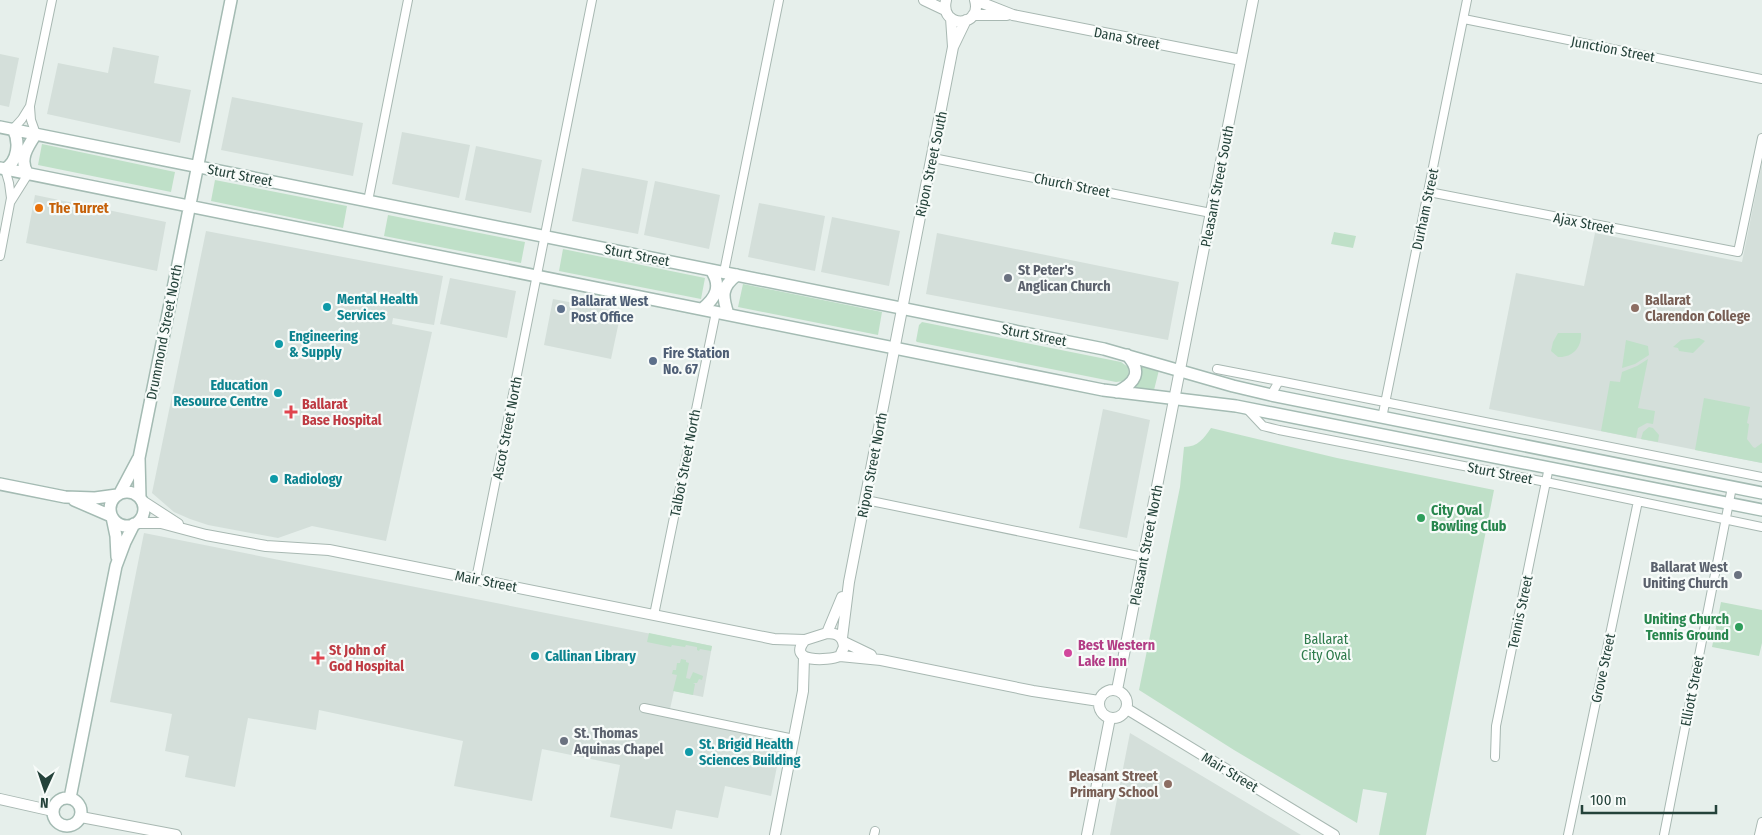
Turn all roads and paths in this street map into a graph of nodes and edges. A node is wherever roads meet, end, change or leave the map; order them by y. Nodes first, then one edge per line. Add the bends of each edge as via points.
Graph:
1 (52, 0) edge
2 (231, 0) edge
3 (408, 0) edge
4 (592, 0) edge
5 (779, 0) edge
6 (924, 0) edge
7 (975, 0) edge
8 (1253, 0) edge
9 (1467, 0) edge
10 (947, 9) edge
11 (1013, 14) junction
12 (970, 18) junction
13 (1464, 19) junction
14 (954, 48) junction
15 (1241, 60) junction
16 (1762, 79) edge
17 (30, 103) junction
18 (0, 127) edge
19 (13, 130) junction
20 (36, 134) junction
21 (1762, 138) edge
22 (933, 158) junction
23 (198, 166) junction
24 (2, 169) edge
25 (28, 174) junction
26 (1429, 192) junction
27 (368, 201) junction
28 (10, 205) junction
29 (190, 206) junction
30 (1211, 213) junction
31 (545, 236) junction
32 (0, 256) edge
33 (711, 270) junction
34 (724, 272) junction
35 (737, 275) junction
36 (537, 276) junction
37 (702, 309) junction
38 (903, 309) junction
39 (716, 312) junction
40 (728, 314) junction
41 (896, 348) junction
42 (1128, 355) junction
43 (1218, 369) dead end
44 (1180, 371) junction
45 (1280, 381) junction
46 (1117, 392) junction
47 (1271, 395) junction
48 (1174, 399) junction
49 (1385, 402) junction
50 (1246, 408) junction
51 (1382, 418) junction
52 (139, 458) junction
53 (1549, 467) junction
54 (1762, 477) edge
55 (1546, 482) junction
56 (0, 484) edge
57 (1732, 487) junction
58 (1762, 493) edge
59 (118, 494) junction
60 (66, 497) junction
61 (141, 499) junction
62 (866, 500) junction
63 (1638, 502) junction
64 (1729, 504) junction
65 (1762, 510) edge
66 (112, 517) junction
67 (1726, 521) junction
68 (135, 524) junction
69 (1762, 527) edge
70 (197, 532) junction
71 (1144, 556) junction
72 (116, 566) junction
73 (476, 579) junction
74 (849, 582) junction
75 (654, 615) junction
76 (827, 633) junction
77 (774, 639) junction
78 (805, 640) junction
79 (843, 640) junction
80 (803, 655) junction
81 (840, 656) junction
82 (817, 660) junction
83 (881, 660) junction
84 (1117, 690) junction
85 (803, 691) junction
86 (1099, 701) junction
87 (644, 708) dead end
88 (1126, 709) junction
89 (1110, 718) junction
90 (794, 739) junction
91 (1495, 757) dead end
92 (70, 798) junction
93 (0, 799) edge
94 (53, 811) junction
95 (81, 817) junction
96 (1762, 822) edge
97 (64, 831) edge
98 (176, 835) edge
99 (775, 835) edge
100 (1087, 835) edge
101 (1334, 835) edge
102 (1568, 835) edge
103 (1664, 835) edge
104 (1759, 835) edge

1 - 17 street
2 - 23 main road, Drummond Street North
3 - 27 street
4 - 31 street, Ascot Street North
5 - 34 street
6 - 10 street
7 - 11 street, Dana Street
7 - 12 street, Ripon Street South via 976,8
8 - 15 street, Pleasant Street South
9 - 13 street, Durham Street
10 - 12 street, Dana Street via 958,21
10 - 14 street
11 - 12 street, Dana Street
11 - 15 street, Dana Street
12 - 14 street, Ripon Street South
13 - 16 street, Junction Street
13 - 26 street, Durham Street
14 - 22 street, Ripon Street South
15 - 30 street, Pleasant Street South
17 - 19 street
17 - 20 street
18 - 19 main road, Sturt Street
19 - 20 main road, Sturt Street
19 - 24 main road via 17,139 16,152 12,162
20 - 23 main road, Sturt Street
20 - 25 main road via 25,150 24,165
21 - 26 street, Ajax Street via 1738,252
22 - 30 street, Church Street
22 - 38 street, Ripon Street South
23 - 27 main road, Sturt Street
23 - 29 main road, Drummond Street North
24 - 25 main road, Sturt Street
24 - 28 street via 10,190
25 - 28 street
25 - 29 main road, Sturt Street
26 - 49 street, Durham Street
27 - 31 main road, Sturt Street
28 - 32 street
29 - 36 main road, Sturt Street
29 - 52 main road, Drummond Street North
30 - 44 street, Pleasant Street South
31 - 33 main road, Sturt Street
31 - 36 street, Ascot Street North
33 - 34 main road, Sturt Street
33 - 37 main road via 718,286 716,295
34 - 35 main road, Sturt Street
35 - 38 main road, Sturt Street
35 - 40 main road via 725,287
36 - 37 main road, Sturt Street
36 - 73 street, Ascot Street North
37 - 39 main road, Sturt Street
38 - 41 street, Ripon Street South
38 - 42 main road, Sturt Street
39 - 40 main road, Sturt Street
39 - 75 street, Talbot Street North
40 - 41 main road, Sturt Street
41 - 46 main road, Sturt Street
41 - 62 street, Ripon Street North
42 - 44 main road, Sturt Street
42 - 46 main road via 1134,364 1135,376 1129,386
43 - 45 street
44 - 47 main road, Sturt Street
44 - 48 street, Pleasant Street South
45 - 47 street
45 - 49 street
46 - 48 main road, Sturt Street
47 - 51 main road, Sturt Street
48 - 50 main road, Sturt Street
48 - 71 street, Pleasant Street North
49 - 51 street, Durham Street
49 - 54 street
50 - 53 main road, Sturt Street
50 - 55 street, Sturt Street via 1262,426
51 - 57 main road, Sturt Street
52 - 59 main road, Drummond Street North
52 - 61 main road, Drummond Street North
53 - 55 street, Tennis Street
53 - 64 main road, Sturt Street
55 - 63 street, Sturt Street
55 - 91 street, Tennis Street via 1496,726
56 - 60 main road
57 - 58 main road, Sturt Street
57 - 64 street, Elliott Street
59 - 60 main road via 95,498
59 - 61 main road via 131,492
59 - 66 main road, Drummond Street North via 110,504
60 - 66 main road
61 - 68 main road, Drummond Street North via 144,512
61 - 70 street, Mair Street via 183,527
62 - 71 street
62 - 74 street, Ripon Street North
63 - 67 street, Sturt Street
63 - 102 street, Grove Street
64 - 65 main road, Sturt Street
64 - 67 street, Elliott Street
66 - 68 main road via 122,525
66 - 72 main road, Drummond Street North
67 - 69 street, Sturt Street
67 - 103 street, Elliott Street
68 - 70 street, Mair Street via 161,523
68 - 72 main road, Drummond Street North
70 - 73 street, Mair Street via 266,546 329,550
71 - 84 street, Pleasant Street North
72 - 92 main road, Drummond Street North
73 - 75 street, Mair Street
74 - 76 street, Ripon Street North
74 - 79 street, Ripon Street North
75 - 77 street, Mair Street
76 - 78 street
76 - 79 street via 837,634
77 - 78 street, Mair Street
77 - 80 street, Mair Street
78 - 80 street
79 - 81 street
79 - 83 street
80 - 82 street
80 - 85 street
81 - 82 street
81 - 83 street
82 - 85 street
83 - 86 street
84 - 86 street via 1104,692
84 - 88 street via 1126,697
85 - 90 street
86 - 89 street via 1100,711
87 - 90 street
88 - 89 street via 1121,716
88 - 101 street, Mair Street
89 - 100 street
90 - 99 street
92 - 94 main road via 58,800
92 - 95 main road via 81,807
93 - 94 street
94 - 97 main road
95 - 97 main road
95 - 98 street
96 - 104 street

